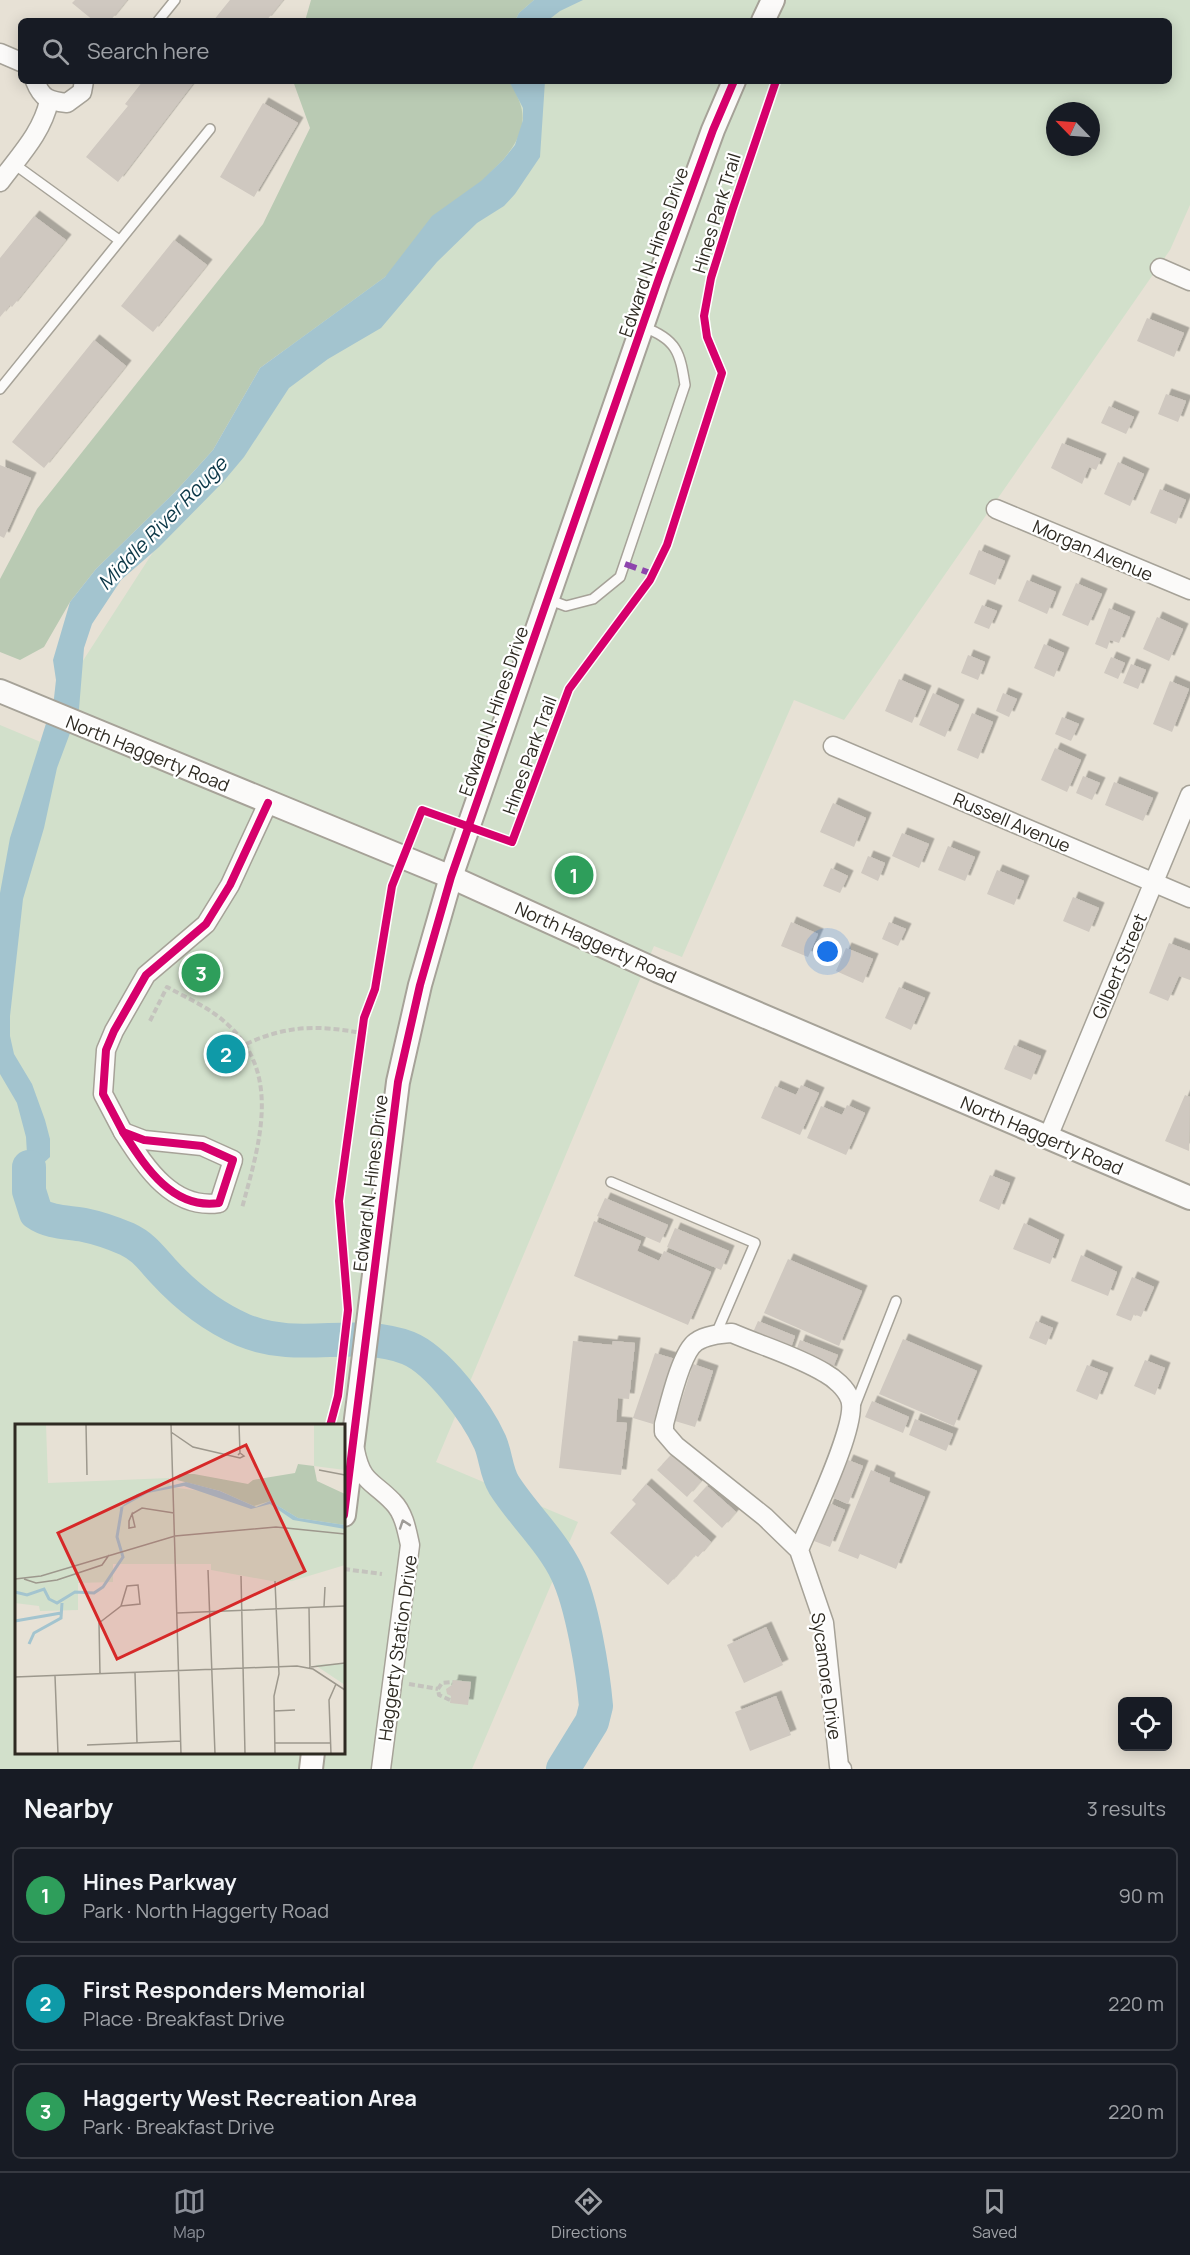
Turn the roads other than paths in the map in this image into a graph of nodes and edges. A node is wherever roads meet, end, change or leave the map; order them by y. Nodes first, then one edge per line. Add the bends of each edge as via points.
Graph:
1 (175, 0) edge
2 (773, 0) edge
3 (160, 18) edge
4 (764, 18) edge
5 (0, 53) edge
6 (18, 61) edge
7 (36, 84) edge
8 (83, 84) edge
9 (733, 84) edge
10 (49, 101) junction
11 (210, 129) dead end
12 (14, 164) junction
13 (0, 182) edge
14 (118, 240) junction
15 (1160, 268) dead end
16 (1190, 281) edge
17 (642, 327) junction
18 (0, 389) edge
19 (996, 509) dead end
20 (1190, 590) edge
21 (548, 599) junction
22 (0, 691) edge
23 (833, 746) dead end
24 (1190, 795) edge
25 (268, 802) junction
26 (452, 877) junction
27 (1154, 883) junction
28 (1190, 898) edge
29 (123, 1132) junction
30 (1048, 1137) junction
31 (611, 1182) dead end
32 (1190, 1198) edge
33 (896, 1301) dead end
34 (716, 1334) junction
35 (851, 1416) junction
36 (353, 1439) junction
37 (345, 1507) edge
38 (798, 1550) junction
39 (313, 1754) edge
40 (311, 1769) edge
41 (381, 1769) edge
42 (842, 1769) edge

1 - 3 lane
2 - 4 street
5 - 6 street
7 - 10 street
8 - 10 street via 82,92 67,102
9 - 17 street, Edward N. Hines Drive
10 - 12 street via 38,133
11 - 14 lane
12 - 13 street
12 - 14 lane
14 - 18 lane
15 - 16 street
17 - 21 street, Edward N. Hines Drive
17 - 21 lane via 657,332 680,353 685,385 620,577 592,598 566,606
19 - 20 street, Morgan Avenue
21 - 26 street, Edward N. Hines Drive
22 - 25 street, North Haggerty Road
23 - 27 street, Russell Avenue
24 - 27 street, Gilbert Street
25 - 26 street, North Haggerty Road
25 - 29 street via 231,885 206,924 146,975 114,1031 106,1050 103,1094
26 - 30 street, North Haggerty Road via 658,971
26 - 36 street, Edward N. Hines Drive via 420,985 398,1082
27 - 28 street, Russell Avenue
27 - 30 street, Gilbert Street
29 - 29 street via 159,1182 204,1205 219,1203 233,1160 202,1146 144,1140
30 - 32 street, North Haggerty Road
31 - 34 lane via 755,1243
33 - 35 lane
34 - 35 street via 732,1333 825,1372 850,1399
34 - 38 street via 695,1342 686,1354 664,1431 676,1446 765,1517
35 - 38 street
36 - 37 street, Edward N. Hines Drive
41 -> 36 street, Haggerty Station Drive via 410,1545 405,1522 394,1502 359,1471
38 - 42 street, Sycamore Drive via 824,1623
39 - 40 street

